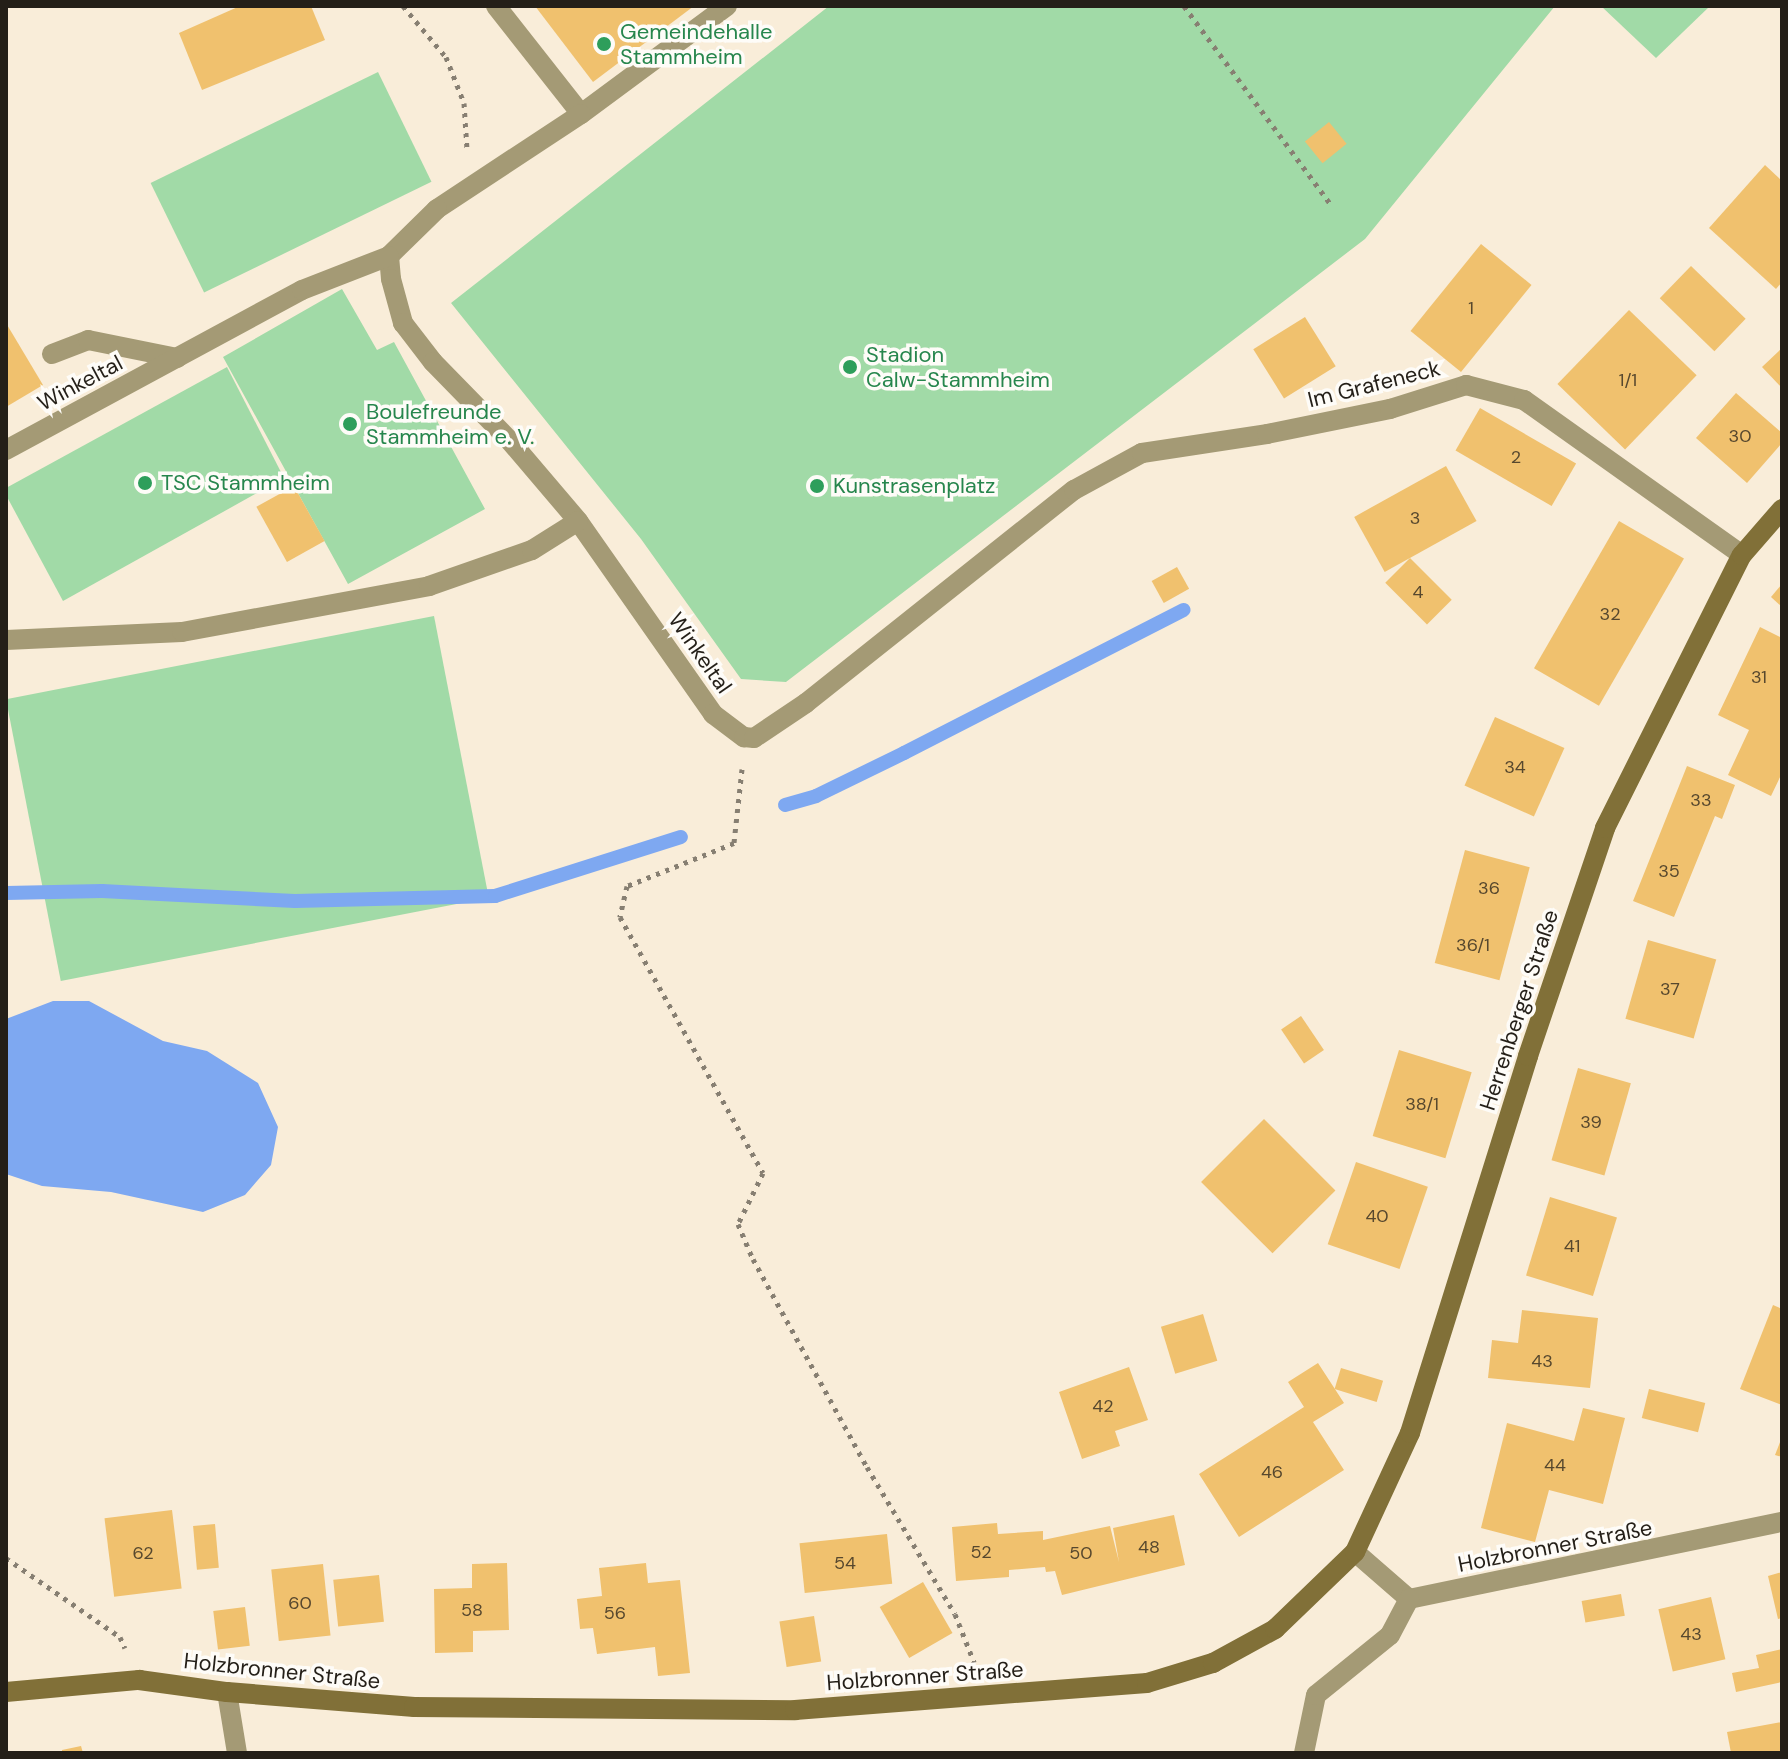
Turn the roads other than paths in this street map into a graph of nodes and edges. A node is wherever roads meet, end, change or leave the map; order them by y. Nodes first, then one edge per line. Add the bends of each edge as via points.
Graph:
1 (496, 6) edge
2 (727, 6) edge
3 (581, 114) junction
4 (389, 256) junction
5 (52, 354) dead end
6 (177, 358) junction
7 (6, 450) edge
8 (1782, 509) edge
9 (578, 521) junction
10 (1742, 555) junction
11 (6, 640) edge
12 (744, 737) joint
13 (1782, 1522) edge
14 (1355, 1552) junction
15 (1409, 1599) junction
16 (6, 1692) edge
17 (227, 1692) junction
18 (237, 1753) edge
19 (1304, 1753) edge

1 - 3 street
2 - 3 street, Winkeltal
3 - 4 street, Winkeltal via 467,186
4 - 6 street, Winkeltal via 302,290
4 - 9 street, Winkeltal via 403,323
5 - 6 street, Winkeltal via 88,340
6 - 7 street, Winkeltal
8 - 10 street, Herrenberger Straße
9 - 11 street via 532,550 429,586 182,632
9 - 12 street, Winkeltal via 713,714
10 - 12 street, Im Grafeneck via 1524,400 1466,385 1390,409 1142,453 1074,490 806,703 754,738
10 - 14 street, Herrenberger Straße via 1605,828 1410,1433
13 - 15 street, Holzbronner Straße
14 - 15 street
14 - 17 street, Holzbronner Straße via 1275,1629 1213,1663 1147,1683 795,1710 414,1707
15 - 19 street via 1390,1635 1316,1695
16 - 17 street, Holzbronner Straße via 139,1680
17 - 18 street

